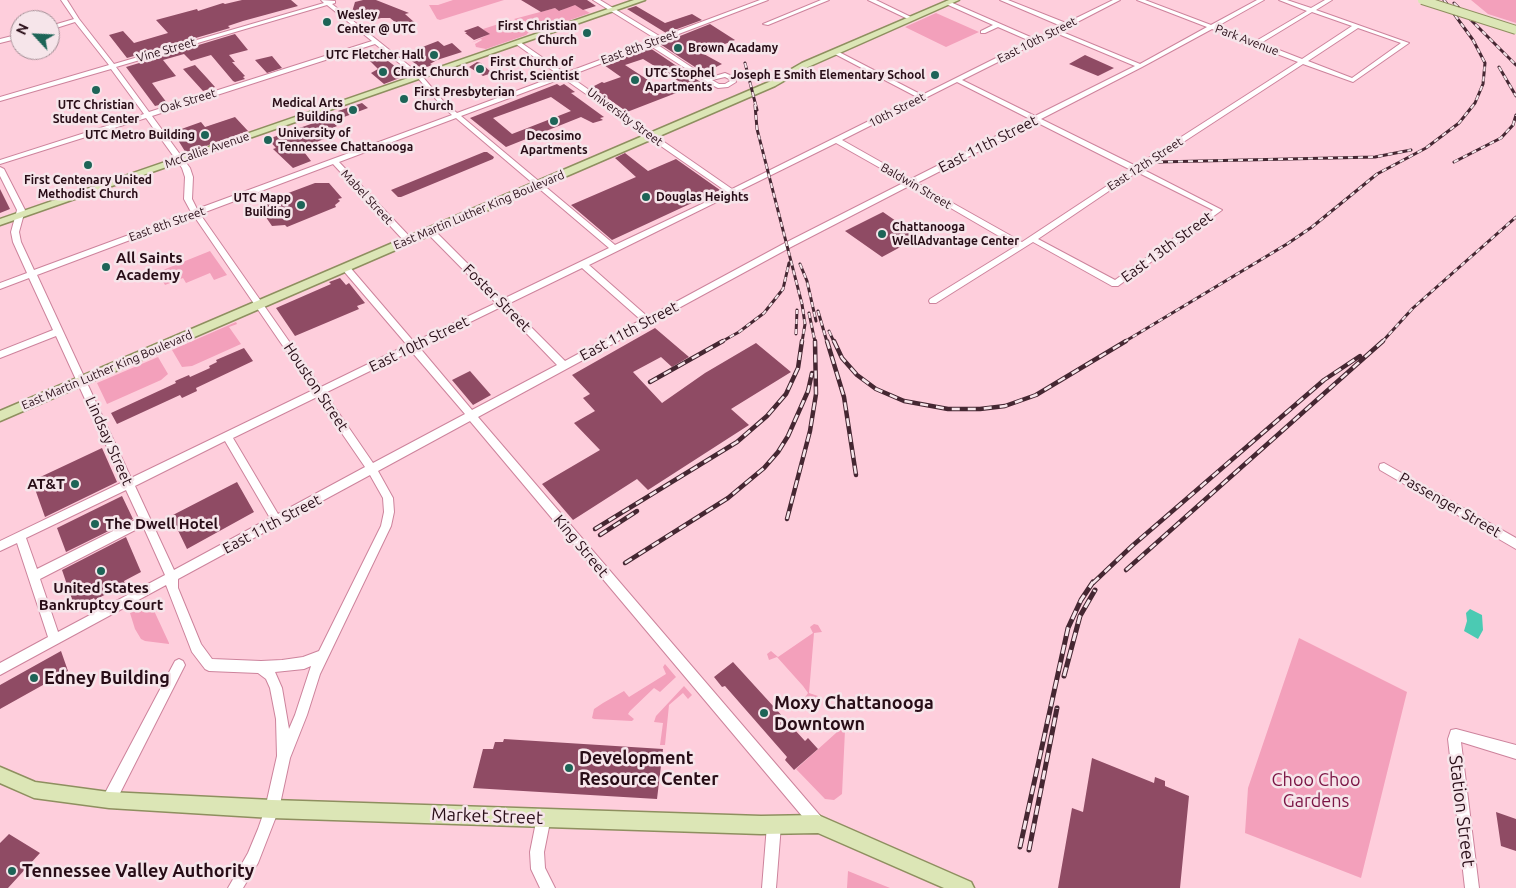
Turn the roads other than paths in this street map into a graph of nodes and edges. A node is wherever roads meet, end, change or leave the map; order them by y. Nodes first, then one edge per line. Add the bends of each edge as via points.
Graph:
1 (596, 0) edge
2 (641, 0) edge
3 (765, 0) edge
4 (826, 0) edge
5 (871, 0) edge
6 (1003, 0) edge
7 (1117, 0) edge
8 (1140, 0) edge
9 (1261, 0) edge
10 (1282, 0) edge
11 (1329, 0) edge
12 (1422, 0) edge
13 (63, 2) edge
14 (329, 2) edge
15 (952, 2) edge
16 (612, 10) junction
17 (1312, 10) junction
18 (912, 19) junction
19 (73, 21) junction
20 (766, 24) dead end
21 (60, 25) edge
22 (998, 25) junction
23 (1066, 25) junction
24 (1358, 26) junction
25 (1211, 27) junction
26 (1516, 30) edge
27 (1056, 31) junction
28 (982, 32) dead end
29 (88, 34) junction
30 (661, 39) junction
31 (1035, 41) junction
32 (376, 42) junction
33 (518, 42) junction
34 (650, 43) junction
35 (1256, 44) junction
36 (835, 52) junction
37 (1303, 61) junction
38 (111, 66) junction
39 (1140, 66) junction
40 (566, 74) junction
41 (420, 77) junction
42 (708, 80) dead end
43 (957, 80) junction
44 (922, 97) junction
45 (0, 98) edge
46 (147, 114) junction
47 (456, 115) junction
48 (1037, 120) junction
49 (652, 136) junction
50 (837, 140) junction
51 (180, 160) junction
52 (334, 161) junction
53 (0, 162) edge
54 (0, 169) edge
55 (1137, 169) junction
56 (540, 184) junction
57 (910, 184) junction
58 (732, 192) junction
59 (197, 214) junction
60 (20, 215) junction
61 (0, 222) edge
62 (430, 231) junction
63 (1033, 239) junction
64 (408, 240) junction
65 (1022, 246) junction
66 (615, 249) junction
67 (583, 264) junction
68 (345, 267) junction
69 (33, 274) junction
70 (0, 286) edge
71 (933, 301) dead end
72 (502, 303) junction
73 (259, 304) junction
74 (647, 321) junction
75 (59, 332) junction
76 (413, 346) junction
77 (0, 355) edge
78 (564, 366) junction
79 (82, 381) junction
80 (320, 392) junction
81 (0, 416) edge
82 (471, 416) junction
83 (228, 437) junction
84 (1384, 467) dead end
85 (372, 470) junction
86 (129, 484) junction
87 (145, 520) junction
88 (277, 521) junction
89 (20, 536) junction
90 (1516, 544) edge
91 (0, 546) edge
92 (34, 576) junction
93 (172, 578) junction
94 (55, 640) junction
95 (322, 655) junction
96 (179, 665) dead end
97 (261, 667) junction
98 (0, 669) edge
99 (1516, 752) edge
100 (283, 758) junction
101 (0, 775) edge
102 (109, 800) junction
103 (272, 809) junction
104 (544, 817) junction
105 (818, 824) junction
106 (774, 825) junction
107 (235, 888) edge
108 (548, 888) edge
109 (769, 888) edge
110 (965, 888) edge
111 (1472, 888) edge

1 - 16 street
2 - 16 main road, McCallie Avenue
3 - 30 street, East 8th Street
4 - 20 street
5 - 18 street
6 - 23 street
7 - 23 street, East 10th Street
8 - 25 street, Park Avenue
9 - 25 street, East 11th Street
10 - 17 street
11 - 17 street
12 - 26 main road, bridge
13 - 19 street
13 - 29 street, Houston Street
14 - 32 street
14 - 38 street, Vine Street
15 - 18 main road, East Martin Luther King Boulevard
15 - 22 street
16 - 30 street
16 - 33 main road, McCallie Avenue
17 - 24 street
17 - 35 street
18 - 36 main road, East Martin Luther King Boulevard
19 - 21 street
19 - 29 street via 82,33
22 - 28 street
22 - 31 street
23 - 27 street, East 10th Street
24 - 37 street, East 12th Street
24 - 37 street, Park Avenue via 1406,43 1353,80
25 - 35 street, Park Avenue
25 - 39 street, East 11th Street
27 - 31 street, East 10th Street
27 - 39 street
29 - 38 street, Houston Street
30 - 34 street, East 8th Street
31 - 43 street, East 10th Street
32 - 41 street
32 - 46 street, Oak Street
33 - 40 street, University Street
33 - 41 main road, McCallie Avenue
34 - 40 street, East 8th Street
34 - 42 street
35 - 37 street, Park Avenue
36 - 44 street
36 - 49 main road, East Martin Luther King Boulevard via 772,84
37 - 55 street, East 12th Street
38 - 45 street, Vine Street
38 - 46 street, Houston Street
39 - 48 street, East 11th Street
40 - 47 street, East 8th Street
40 - 49 street, University Street
41 - 47 street
41 - 51 main road, McCallie Avenue
43 - 44 street, 10th Street
43 - 48 street
44 - 50 street, 10th Street
46 - 51 street, Houston Street
46 - 53 street, Oak Street
47 - 52 street, Mabel Street
47 - 56 street
48 - 55 street
48 - 57 street, East 11th Street
49 - 56 main road, East Martin Luther King Boulevard
49 - 58 street, University Street
50 - 57 street, Baldwin Street
50 - 58 street, East 10th Street
51 - 59 street, Houston Street via 189,177 188,199
51 - 60 main road, McCallie Avenue
52 - 59 street, East 8th Street
52 - 64 street, Mabel Street
54 - 60 street, Lindsay Street via 21,210
55 - 63 street, East 12th Street
55 - 63 street, East 13th Street via 1218,210 1115,284
56 - 62 main road, East Martin Luther King Boulevard
56 - 66 street
57 - 65 street, Baldwin Street
57 - 74 street, East 11th Street
58 - 66 street, East 10th Street
59 - 69 street, East 8th Street
59 - 73 street, Houston Street
60 - 61 main road, McCallie Avenue
60 - 69 street, Lindsay Street via 16,237
62 - 64 main road, East Martin Luther King Boulevard
62 - 72 street, Foster Street
63 - 65 street, East 12th Street
64 - 68 main road, East Martin Luther King Boulevard
65 - 71 street, East 12th Street
66 - 67 street, East 10th Street
67 - 72 street, East 10th Street
67 - 74 street
68 - 73 main road, East Martin Luther King Boulevard
68 - 76 street, King Street
69 - 70 street, East 8th Street
69 - 75 street, Lindsay Street
72 - 76 street, East 10th Street
72 - 78 street, Foster Street
73 - 79 main road, East Martin Luther King Boulevard
73 - 80 street, Houston Street
74 - 78 street, East 11th Street
75 - 77 street
75 - 79 street, Lindsay Street
76 - 80 street, East 10th Street
76 - 82 street, King Street
78 - 82 street, East 11th Street
79 - 81 main road, East Martin Luther King Boulevard
79 - 86 street, Lindsay Street
80 - 83 street, East 10th Street
80 - 85 street, Houston Street
82 - 85 street, East 11th Street
82 - 105 street, King Street
83 - 86 street, East 10th Street
83 - 88 street
84 - 90 street, Passenger Street
85 - 88 street, East 11th Street
85 - 95 street, Houston Street via 388,498 386,526
86 - 87 street, Lindsay Street
86 - 89 street, East 10th Street
87 - 92 street
87 - 93 street, Lindsay Street
88 - 93 street, East 11th Street
89 - 91 street, East 10th Street
89 - 92 street
92 - 94 street
93 - 94 street, East 11th Street
93 - 97 street, Lindsay Street via 172,588 196,648 209,665
94 - 98 street, East 11th Street
95 - 97 street, Lindsay Street via 304,663
95 - 100 street, Houston Street
96 - 102 street
97 - 100 street via 270,675 276,688 282,718
99 - 111 street, Station Street via 1456,735 1454,745
100 - 103 street, Houston Street
101 - 102 main road, Market Street via 34,790
102 - 103 main road, Market Street
103 - 104 main road, Market Street
103 - 107 street, Houston Street via 253,858
104 - 106 main road, Market Street
104 - 108 street via 537,852 538,868
105 - 106 main road, Market Street
105 - 110 main road, Market Street
106 - 109 street

